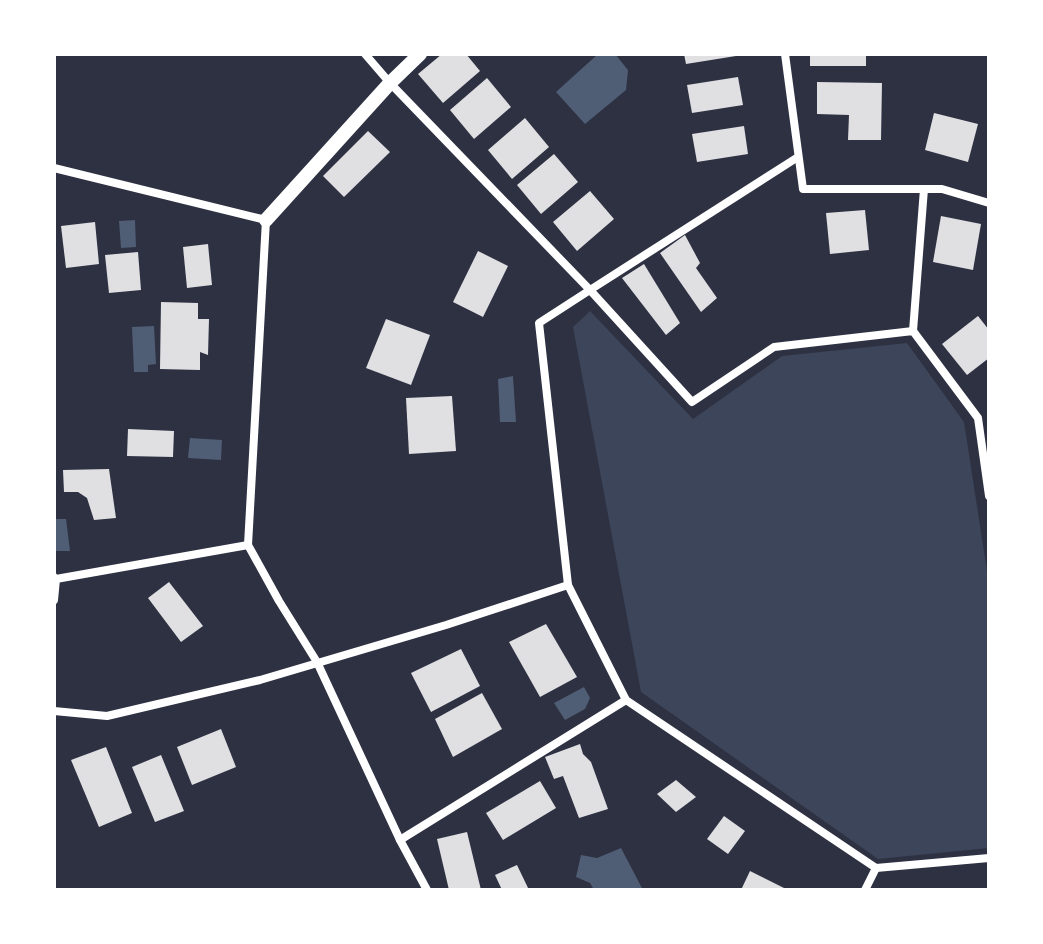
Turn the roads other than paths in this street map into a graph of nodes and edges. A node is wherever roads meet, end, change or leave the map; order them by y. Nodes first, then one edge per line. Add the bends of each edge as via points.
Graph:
1 (365, 54) edge
2 (420, 54) edge
3 (785, 54) edge
4 (390, 83) junction
5 (798, 157) junction
6 (54, 168) edge
7 (924, 189) junction
8 (989, 203) edge
9 (266, 220) junction
10 (590, 290) junction
11 (913, 331) junction
12 (989, 496) edge
13 (248, 545) junction
14 (55, 578) edge
15 (568, 585) junction
16 (54, 600) edge
17 (317, 662) junction
18 (626, 700) junction
19 (54, 711) edge
20 (400, 840) junction
21 (989, 858) edge
22 (876, 868) junction
23 (427, 890) edge
24 (865, 890) edge

1 - 4 street
2 - 4 street
3 - 5 street
4 - 9 street
4 - 10 street
5 - 7 street via 803,189
5 - 10 street
6 - 9 street
7 - 8 street
7 - 11 street
9 - 13 street
10 - 11 street via 692,402 774,347
10 - 15 street via 539,323
11 - 12 street via 978,418
13 - 14 street
13 - 17 street
14 - 16 street
15 - 17 street
15 - 18 street
17 - 19 street via 107,716
17 - 20 street
18 - 20 street
18 - 22 street
20 - 23 street
21 - 22 street
22 - 24 street

